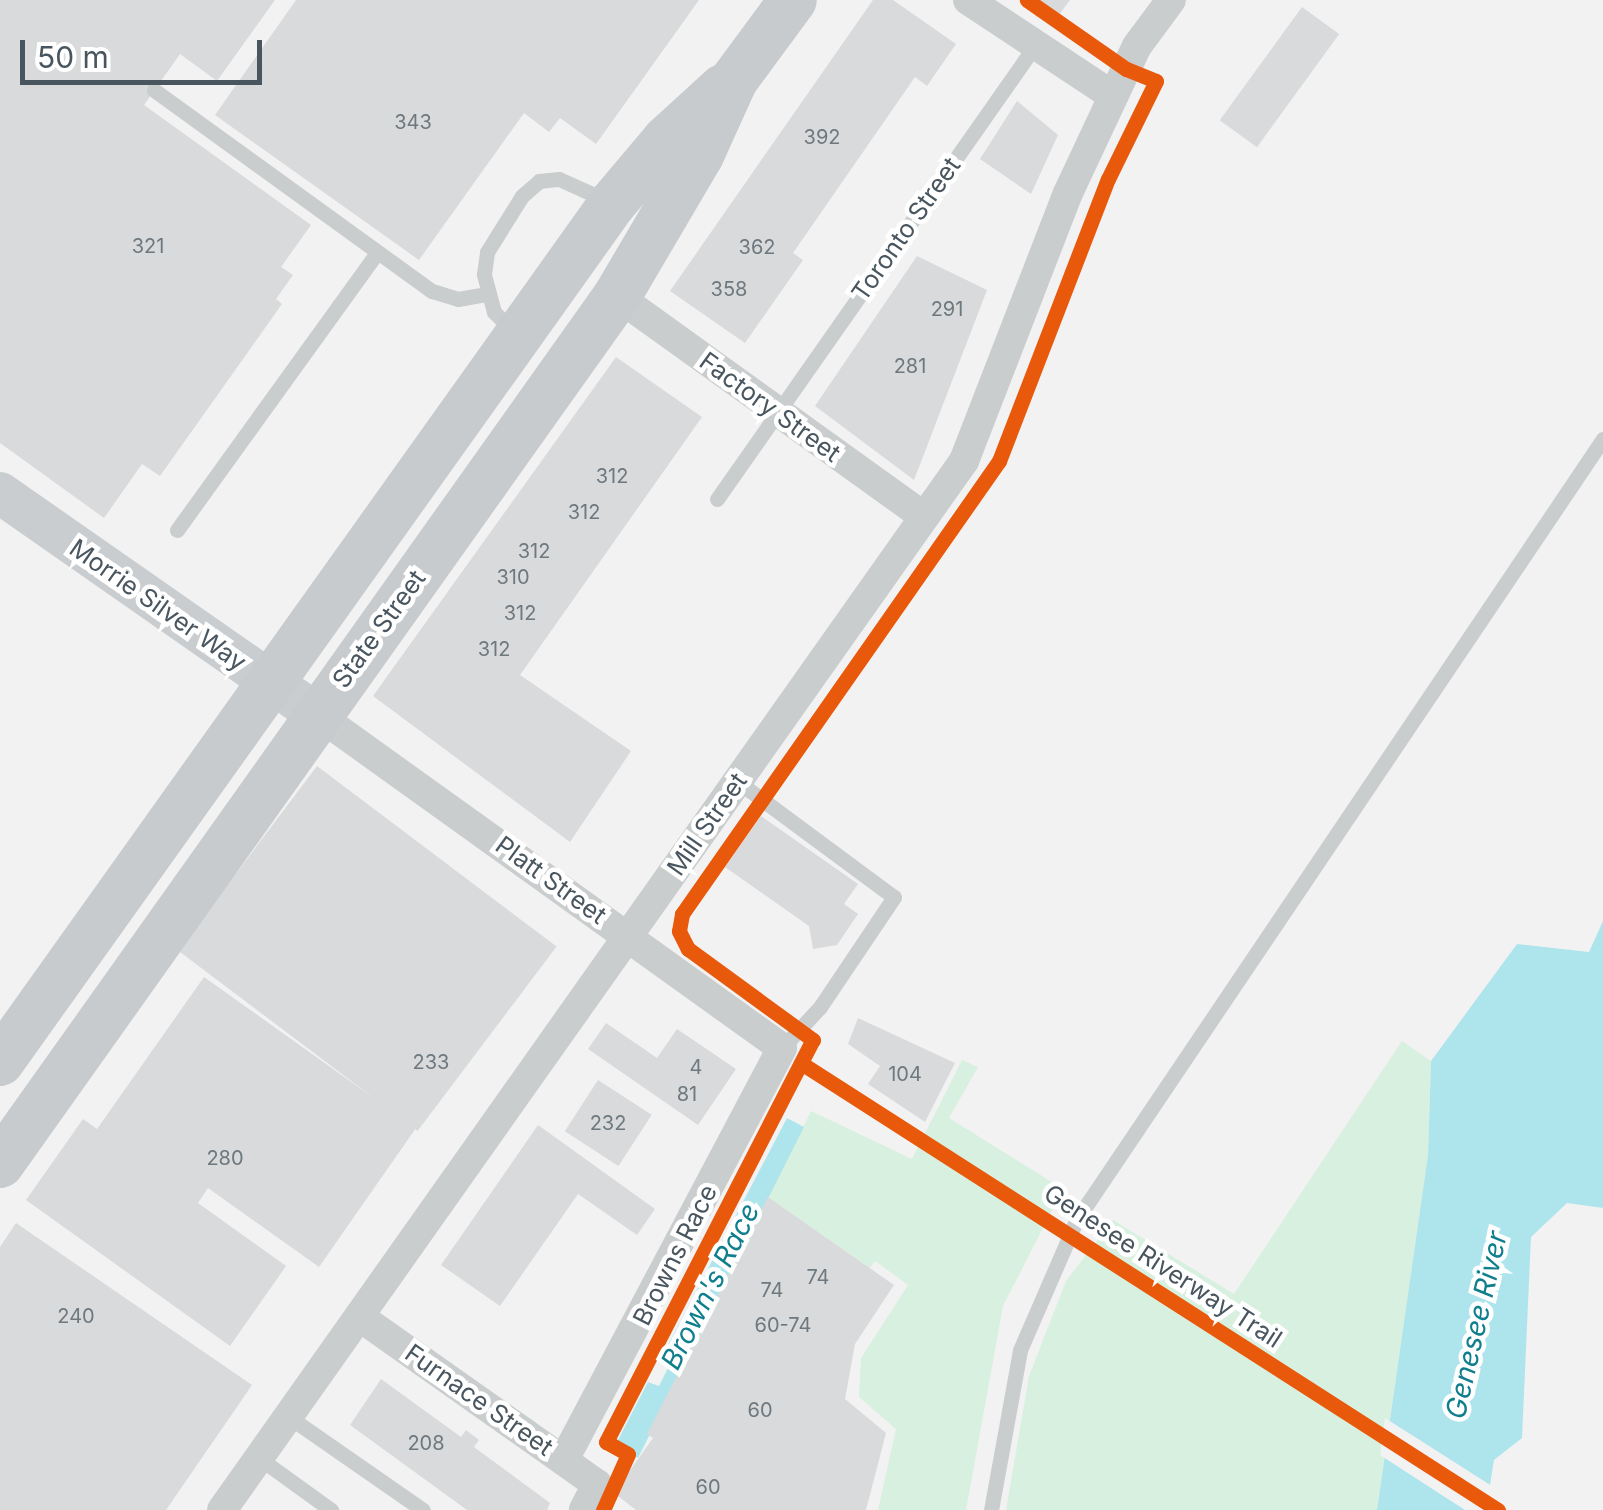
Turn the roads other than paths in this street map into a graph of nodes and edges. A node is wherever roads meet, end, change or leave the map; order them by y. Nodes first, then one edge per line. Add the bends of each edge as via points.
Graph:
1 (793, 0) edge
2 (968, 0) edge
3 (1171, 0) edge
4 (1034, 47) junction
5 (734, 80) junction
6 (154, 90) dead end
7 (1113, 96) junction
8 (612, 204) junction
9 (378, 253) junction
10 (486, 294) junction
11 (617, 296) junction
12 (516, 335) junction
13 (778, 411) junction
14 (1603, 439) edge
15 (0, 493) edge
16 (717, 498) dead end
17 (924, 517) junction
18 (177, 530) dead end
19 (268, 682) junction
20 (318, 715) junction
21 (737, 782) junction
22 (629, 936) junction
23 (792, 1056) junction
24 (0, 1062) edge
25 (0, 1164) edge
26 (360, 1317) junction
27 (288, 1417) junction
28 (259, 1458) junction
29 (564, 1460) junction
30 (591, 1497) edge
31 (222, 1510) edge
32 (331, 1510) edge
33 (423, 1510) edge
34 (991, 1510) edge

1 - 5 main road, State Street
2 - 4 street
3 - 7 street, Mill Street
4 - 7 street
4 - 13 lane, Toronto Street
5 - 8 main road, State Street via 692,114
5 - 11 main road, State Street via 700,155
6 - 9 lane
7 - 17 street, Mill Street via 1057,218 980,432
8 - 10 lane via 570,180 548,178 530,188 487,252
8 - 12 main road, State Street
9 - 10 lane via 440,294
9 - 18 lane
10 - 12 lane
11 - 13 street, Factory Street
11 - 20 main road, State Street
12 - 19 main road, State Street
13 - 16 lane, Toronto Street
13 - 17 street, Factory Street
14 - 34 lane via 1077,1219 1020,1350
15 - 19 main road, Morrie Silver Way
17 - 21 street, Mill Street
19 - 20 main road, Morrie Silver Way
19 - 24 main road, State Street
20 - 22 street, Platt Street
20 - 25 main road, State Street
21 - 22 street, Mill Street
21 - 23 lane via 894,897
22 - 23 street, Platt Street
22 - 26 street, Mill Street
23 - 29 street, Browns Race
26 - 27 street, Mill Street
26 - 29 street, Furnace Street
27 - 28 street, Mill Street
27 - 33 lane
28 - 31 street, Mill Street
28 - 32 lane
29 - 30 street, Furnace Street

